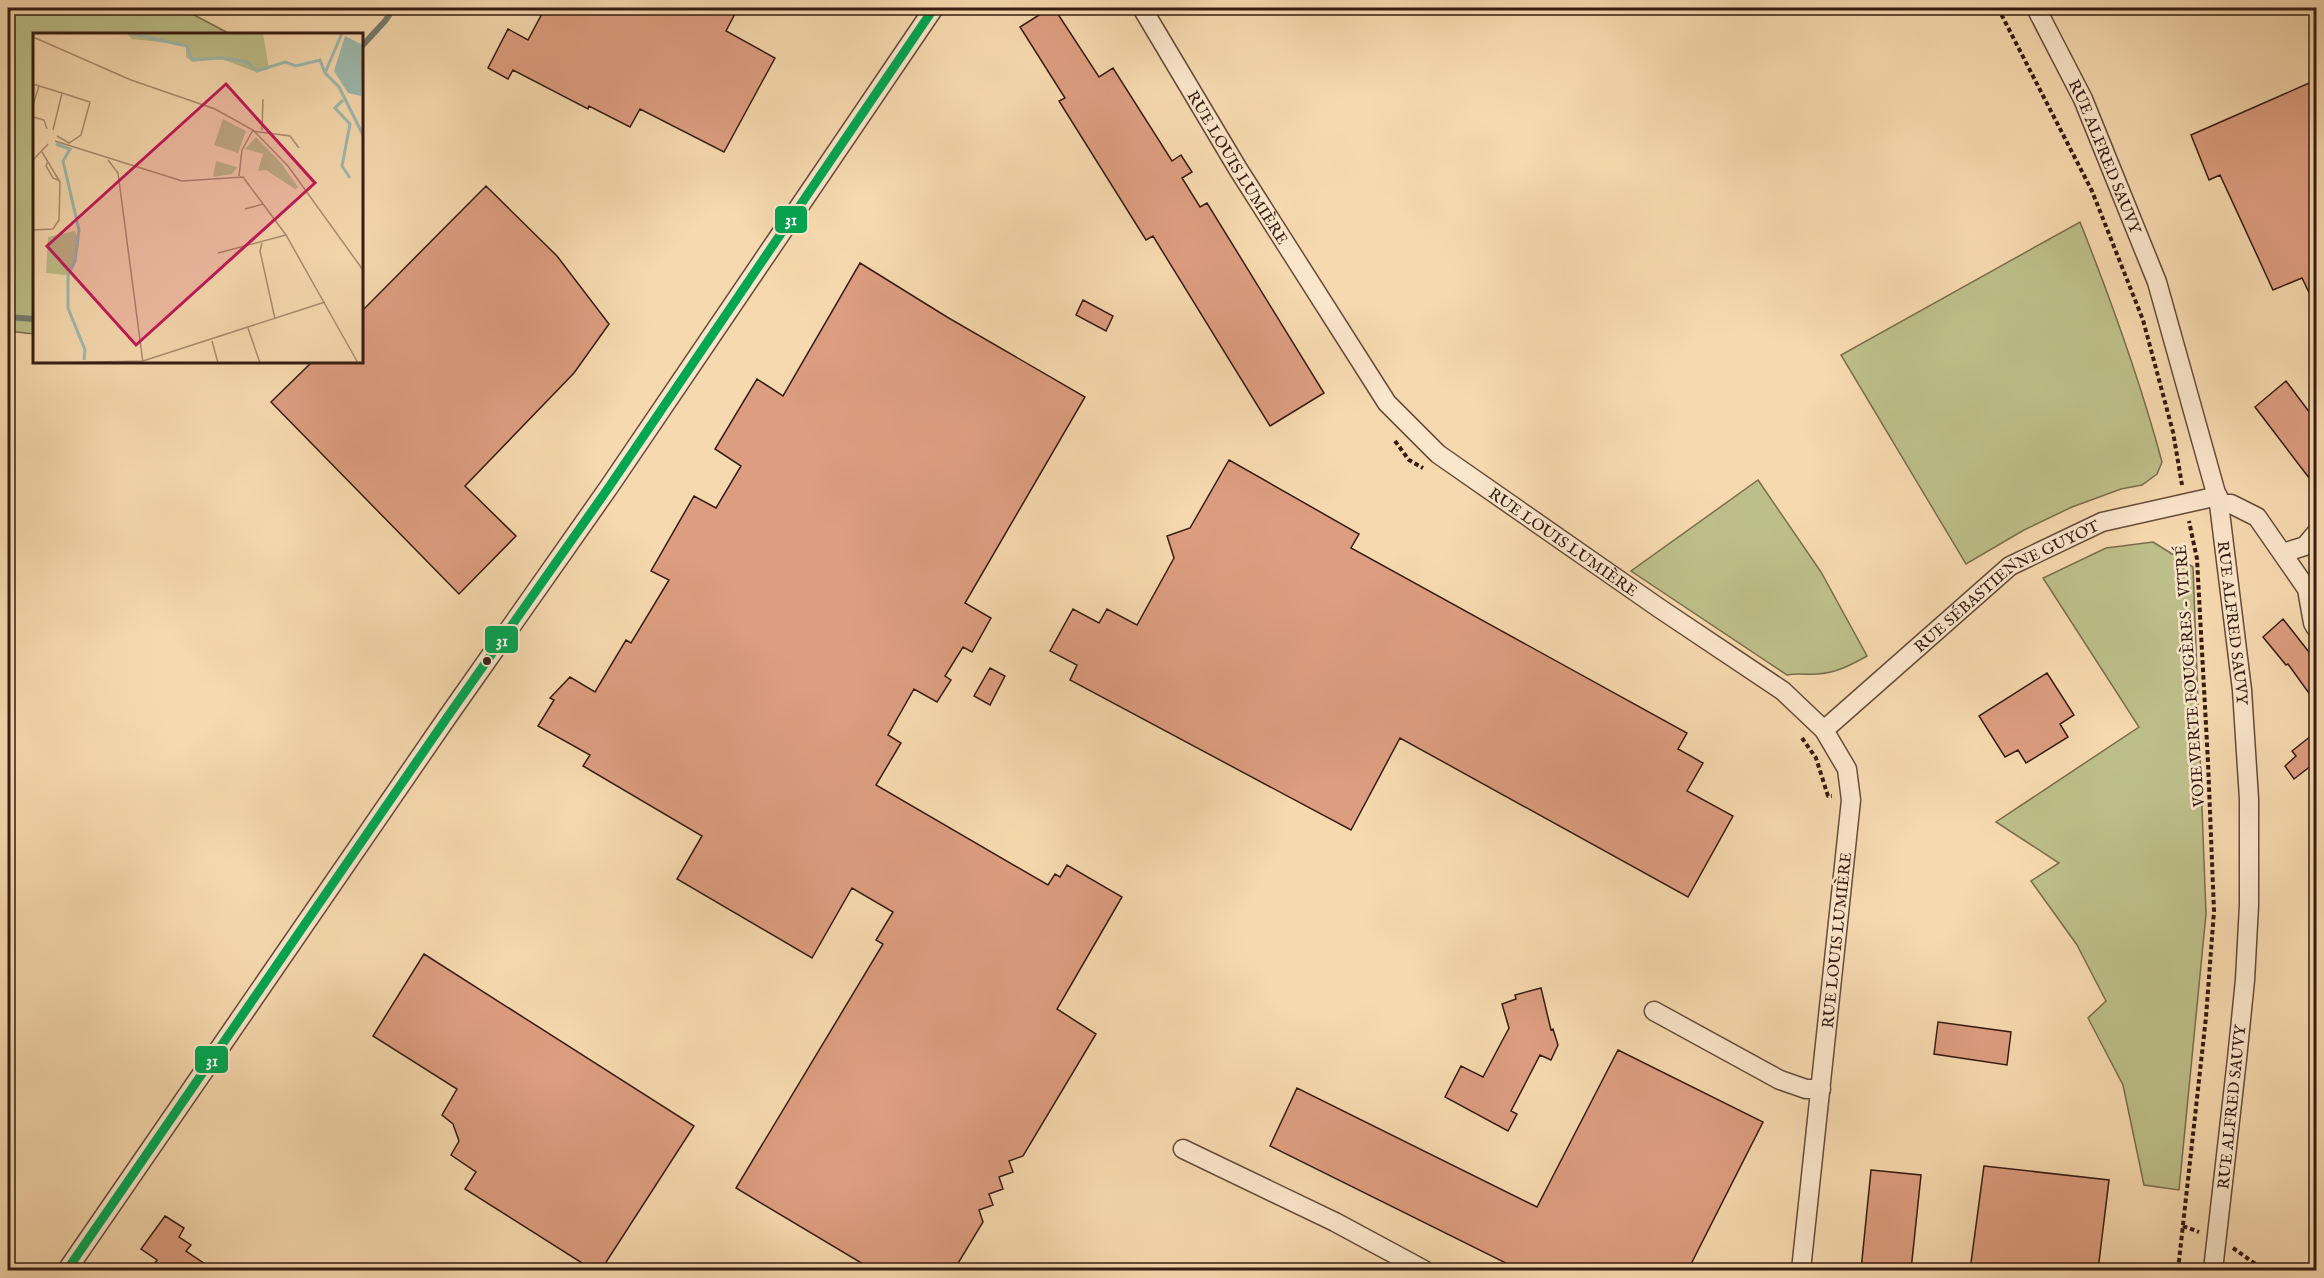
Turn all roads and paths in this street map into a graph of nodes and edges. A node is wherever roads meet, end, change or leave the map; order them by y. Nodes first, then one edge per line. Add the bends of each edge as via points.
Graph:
1 (934, 8) edge
2 (1142, 8) edge
3 (1998, 8) edge
4 (2036, 8) edge
5 (1389, 432) dead end
6 (1427, 470) dead end
7 (2218, 500) junction
8 (2185, 503) junction
9 (2316, 533) edge
10 (2283, 553) junction
11 (2316, 628) edge
12 (1824, 730) junction
13 (1799, 734) dead end
14 (1850, 792) junction
15 (1654, 1011) dead end
16 (1821, 1089) junction
17 (1183, 1149) dead end
18 (67, 1270) edge
19 (1424, 1270) edge
20 (1801, 1270) edge
21 (2178, 1270) edge
22 (2213, 1270) edge

1 - 18 street via 609,488
2 - 12 street, RUE LOUIS LUMIÈRE via 1238,170 1387,403 1438,454 1783,691
3 - 8 path, VOIE VERTE FOUGÈRES - VITRÉ via 2092,192 2143,320 2173,432
4 - 7 street, RUE ALFRED SAUVY via 2084,99 2157,282
5 - 6 path via 1409,460
7 - 8 street, RUE SÉBASTIENNE GUYOT
7 - 10 street via 2257,518
7 - 22 street, RUE ALFRED SAUVY via 2242,690 2249,799 2249,905 2239,1048
8 - 12 street, RUE SÉBASTIENNE GUYOT via 2102,522 2010,566
8 - 21 path, VOIE VERTE FOUGÈRES - VITRÉ via 2197,559 2214,911
9 - 10 street via 2305,546
10 - 11 street via 2307,589
12 - 14 street, RUE LOUIS LUMIÈRE via 1847,769
13 - 14 path via 1816,758 1828,796
14 - 16 street, RUE LOUIS LUMIÈRE
15 - 16 street via 1780,1080 1806,1089
16 - 20 street, RUE LOUIS LUMIÈRE
17 - 19 street

